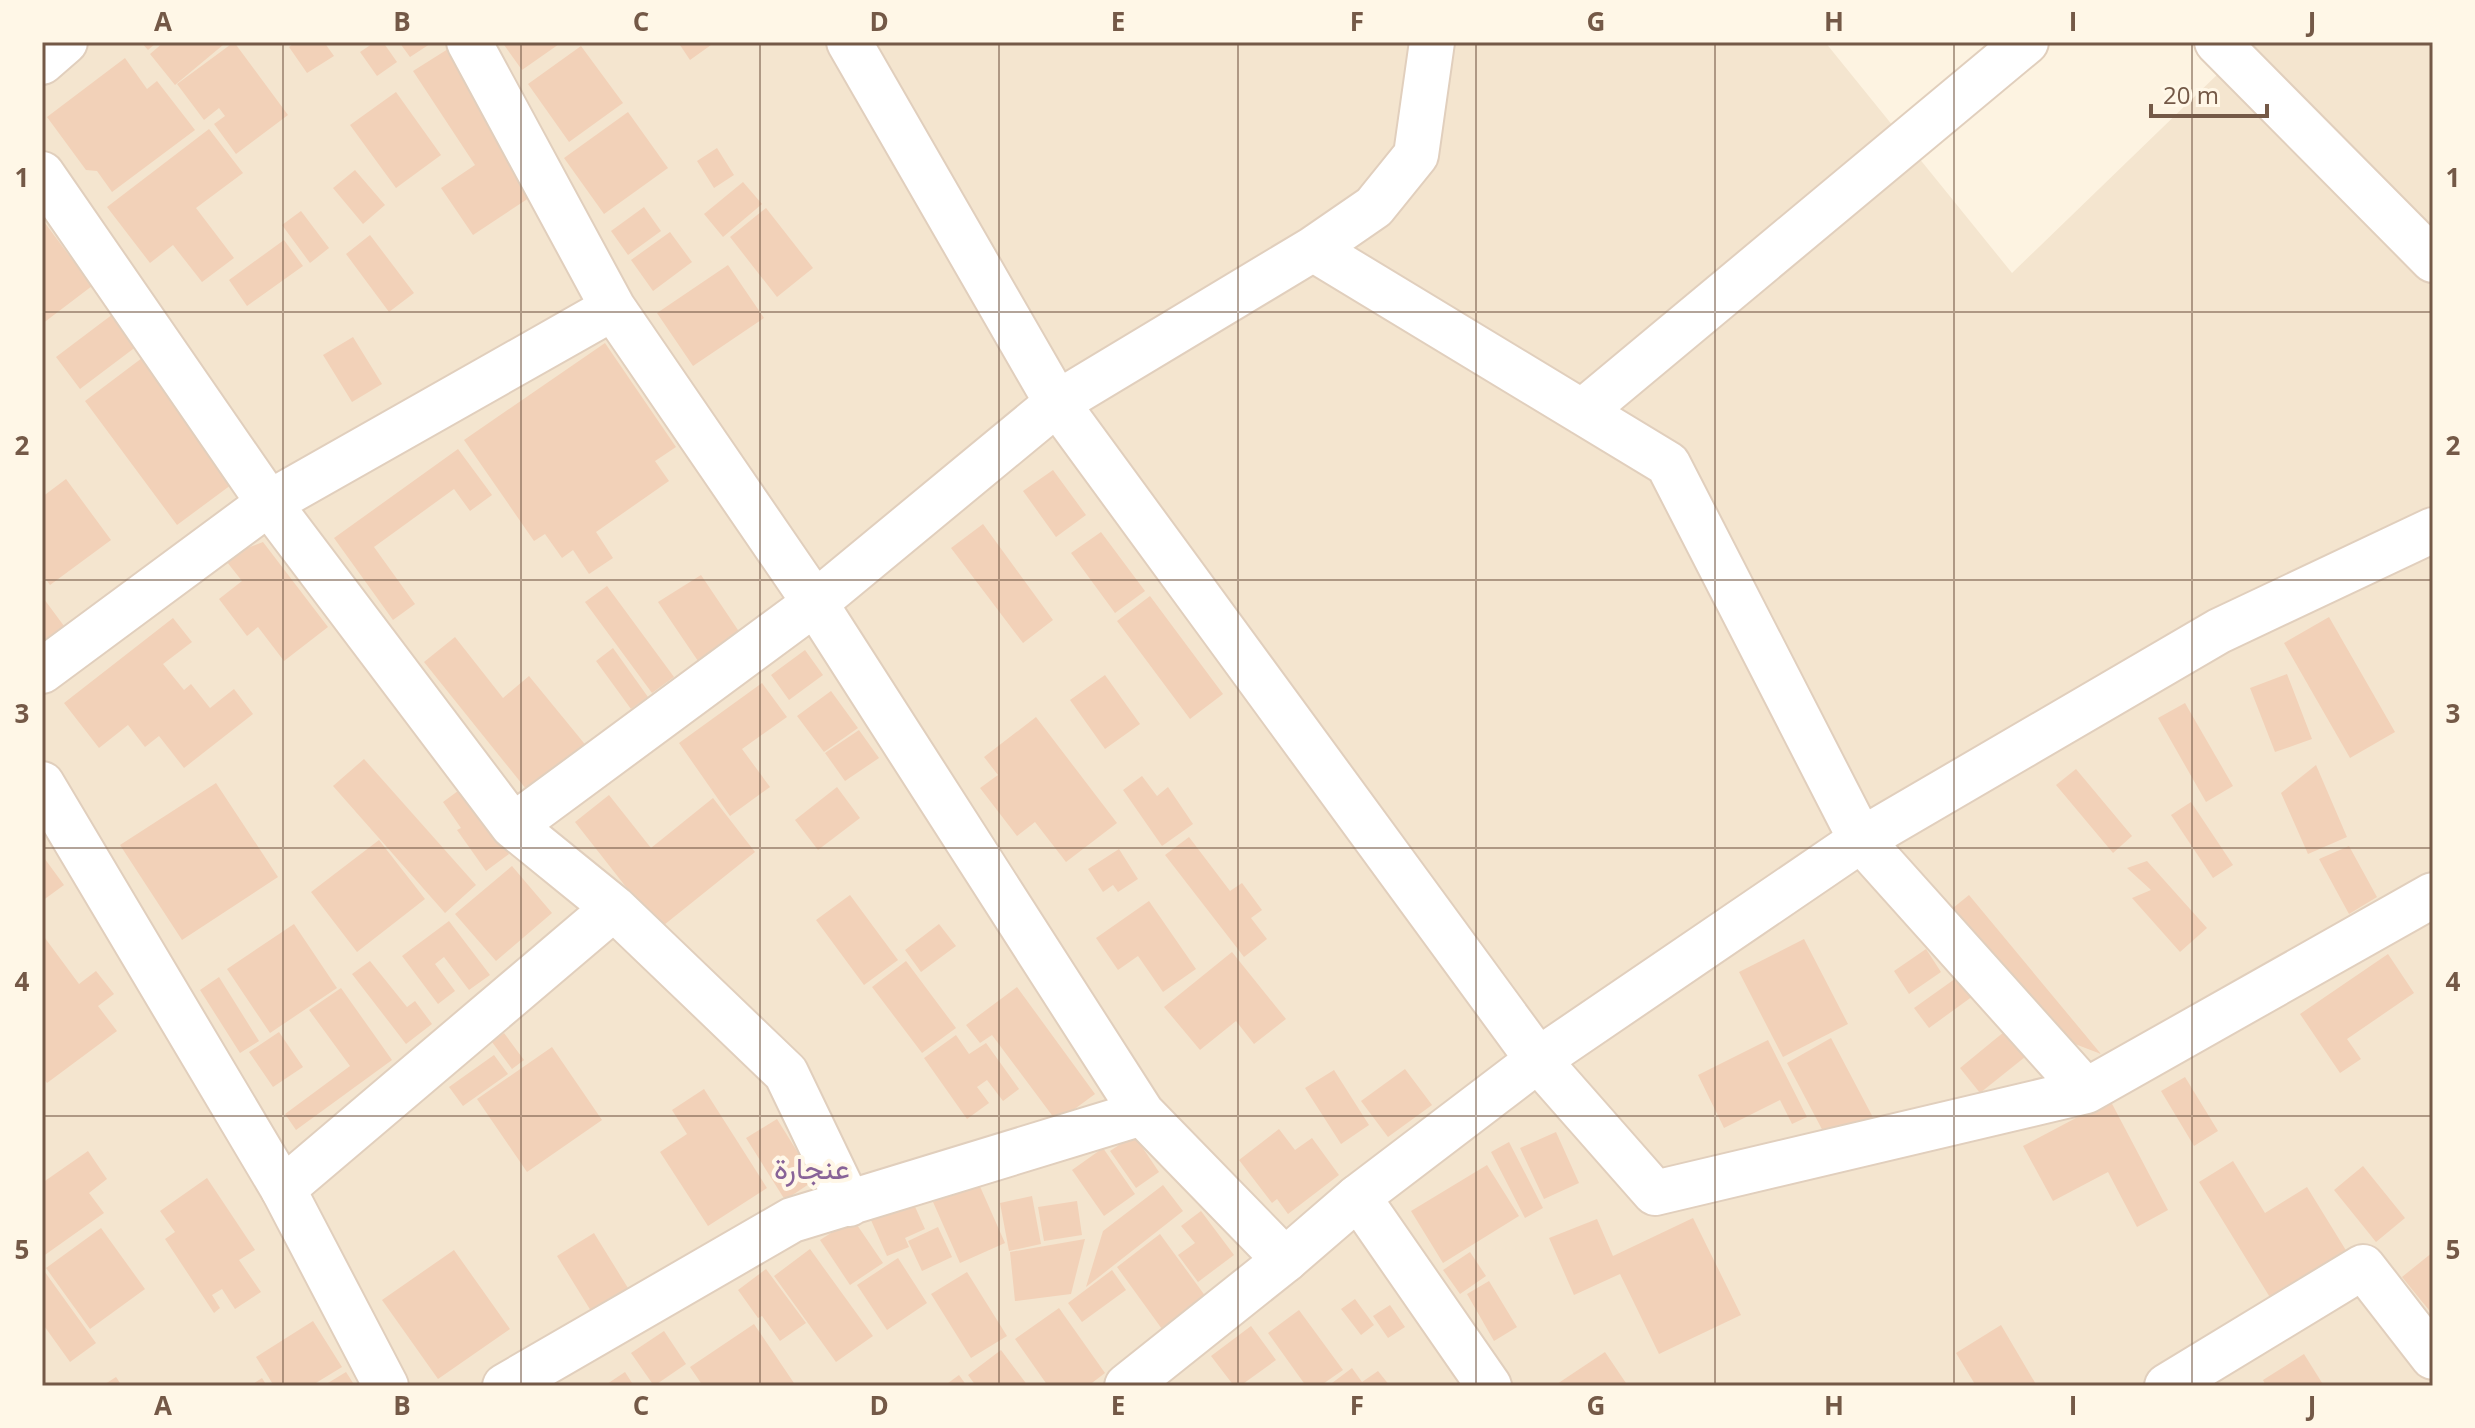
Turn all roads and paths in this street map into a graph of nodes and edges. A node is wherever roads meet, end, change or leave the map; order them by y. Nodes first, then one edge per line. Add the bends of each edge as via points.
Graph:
1 (65, 42) edge
2 (469, 42) edge
3 (849, 42) edge
4 (1432, 42) edge
5 (2026, 42) edge
6 (2217, 42) edge
7 (42, 62) edge
8 (42, 174) edge
9 (1313, 249) junction
10 (2433, 260) edge
11 (613, 308) junction
12 (1057, 403) junction
13 (1582, 412) junction
14 (269, 503) junction
15 (2433, 530) edge
16 (815, 603) junction
17 (42, 671) edge
18 (42, 784) edge
19 (513, 826) junction
20 (1861, 840) junction
21 (2433, 895) edge
22 (614, 908) junction
23 (1538, 1060) junction
24 (2086, 1091) junction
25 (1142, 1113) junction
26 (283, 1189) junction
27 (1358, 1197) junction
28 (849, 1204) junction
29 (1285, 1260) junction
30 (2433, 1357) edge
31 (386, 1386) edge
32 (505, 1386) edge
33 (1127, 1386) edge
34 (1489, 1386) edge
35 (2167, 1386) edge

1 - 7 street
2 - 11 street
3 - 12 street
4 - 9 street via 1416,155 1374,207
5 - 13 street
6 - 10 street
8 - 14 street
9 - 12 street
9 - 13 street
11 - 14 street
11 - 16 street
12 - 16 street
12 - 23 street
13 - 20 street via 1668,464
14 - 17 street
14 - 19 street
15 - 20 street via 2219,631
16 - 19 street
16 - 25 street
18 - 26 street
19 - 22 street
20 - 23 street
20 - 24 street
21 - 24 street
22 - 26 street
22 - 28 street via 786,1073
23 - 24 street via 1655,1193
23 - 27 street
25 - 28 street
25 - 29 street
26 - 31 street
27 - 29 street
27 - 34 street
28 - 32 street via 792,1220
29 - 33 street
30 - 35 street via 2363,1267

